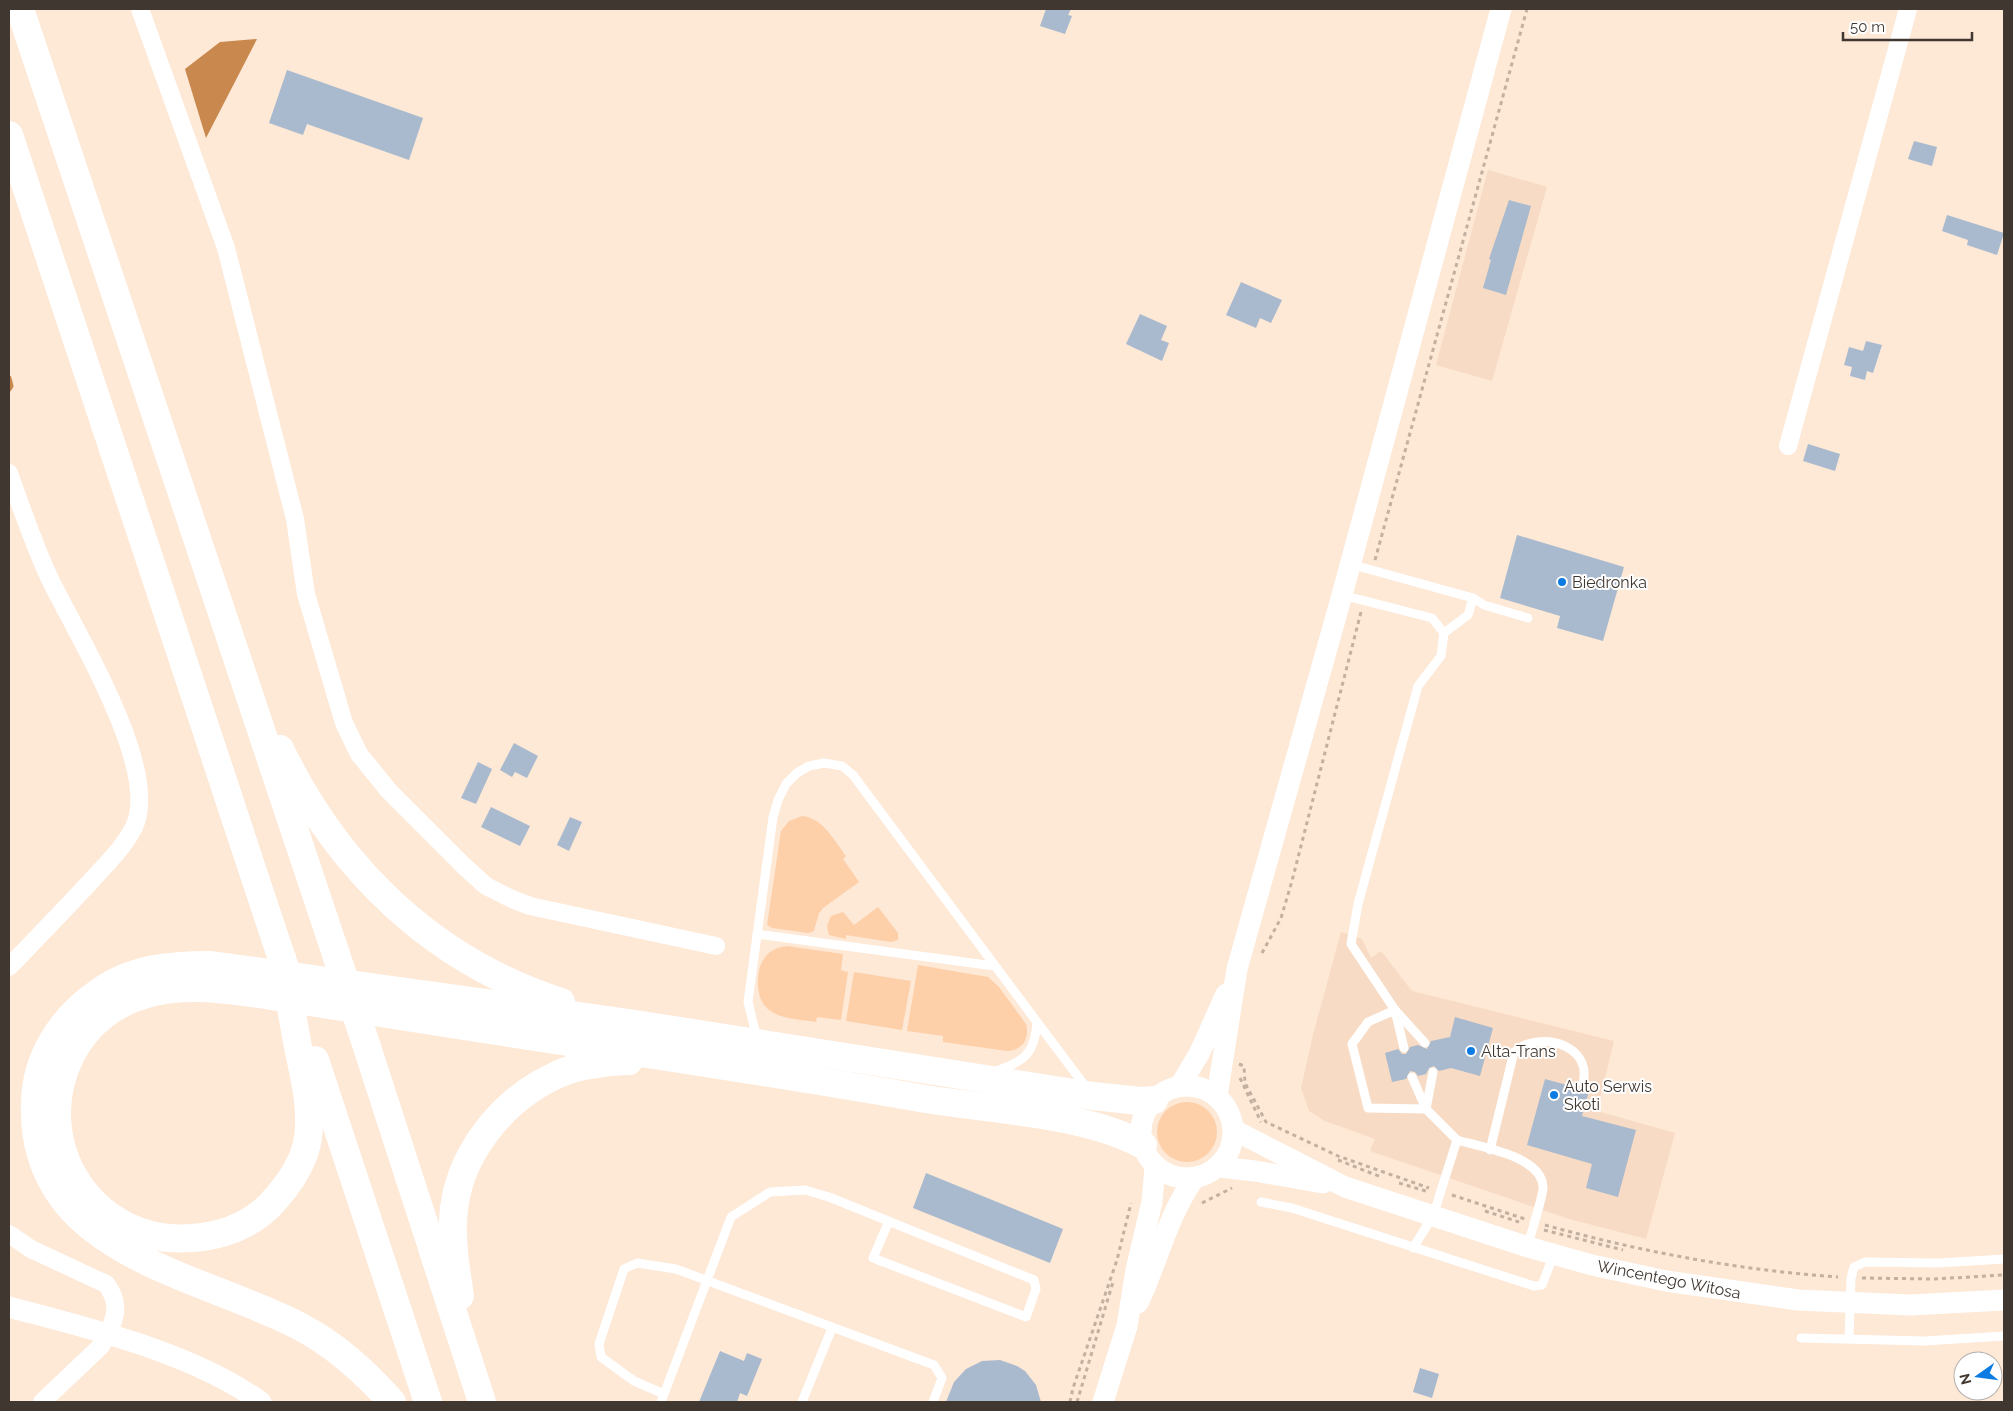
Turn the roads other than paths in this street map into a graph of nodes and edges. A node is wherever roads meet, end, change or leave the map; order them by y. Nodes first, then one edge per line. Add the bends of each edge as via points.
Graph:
1 (20, 9) edge
2 (140, 9) edge
3 (1501, 9) edge
4 (1908, 9) edge
5 (9, 135) edge
6 (1788, 446) dead end
7 (9, 473) edge
8 (1350, 564) junction
9 (1342, 595) junction
10 (1472, 598) junction
11 (1528, 618) dead end
12 (1444, 633) junction
13 (234, 651) junction
14 (757, 934) junction
15 (716, 946) dead end
16 (282, 958) junction
17 (994, 966) junction
18 (9, 967) edge
19 (1237, 969) junction
20 (241, 981) junction
21 (402, 1005) junction
22 (1395, 1010) junction
23 (1037, 1022) junction
24 (629, 1023) junction
25 (1425, 1043) dead end
26 (758, 1044) junction
27 (1404, 1048) dead end
28 (694, 1061) junction
29 (1432, 1072) dead end
30 (977, 1076) junction
31 (1412, 1077) dead end
32 (1582, 1083) dead end
33 (1180, 1086) junction
34 (1093, 1096) junction
35 (1217, 1096) junction
36 (1154, 1100) junction
37 (1426, 1109) junction
38 (1234, 1130) junction
39 (1457, 1140) junction
40 (1490, 1150) junction
41 (1149, 1156) junction
42 (1219, 1167) junction
43 (1194, 1179) junction
44 (1345, 1187) junction
45 (1261, 1202) dead end
46 (1433, 1216) junction
47 (889, 1221) junction
48 (9, 1234) edge
49 (1528, 1246) junction
50 (1413, 1248) junction
51 (1554, 1254) junction
52 (2004, 1259) edge
53 (706, 1281) junction
54 (2004, 1300) edge
55 (1852, 1302) junction
56 (9, 1307) edge
57 (1127, 1326) junction
58 (832, 1328) junction
59 (107, 1336) junction
60 (2004, 1336) edge
61 (1801, 1338) dead end
62 (1849, 1338) junction
63 (479, 1393) edge
64 (662, 1398) edge
65 (42, 1402) edge
66 (261, 1402) edge
67 (392, 1402) edge
68 (428, 1402) edge
69 (802, 1402) edge
70 (933, 1402) edge
71 (1103, 1402) edge

1 - 13 highway
2 - 15 street via 226,248 295,519 306,594 344,723 359,754 389,791 486,886 512,900
3 - 8 street
4 - 6 street
5 - 16 highway
7 - 18 street via 48,576 106,686 138,782 139,811 134,827 117,852
8 - 9 street
8 - 10 lane
9 - 12 lane via 1432,618
9 - 19 street
10 - 11 lane via 1484,605
10 - 12 lane via 1468,615
12 - 22 lane via 1440,656 1418,686 1358,904 1351,944
13 - 24 highway via 312,808 332,839 378,890 434,938 496,977 525,990
13 - 63 highway
14 - 17 lane
14 - 17 lane via 773,817 786,784 809,766 842,766 853,775
14 - 26 lane via 748,1002
16 - 20 highway via 307,1093 308,1138 288,1185 261,1213 247,1223 224,1232 180,1239 147,1235 121,1224 92,1201 70,1171 61,1150 57,1132 57,1101 66,1066 76,1046 97,1020 112,1009 142,995
16 - 68 highway
17 - 23 lane
19 - 33 street via 1200,1052
19 - 35 street
20 - 21 highway
20 - 67 highway via 192,965 152,968 118,980 75,1011 46,1053 35,1094 35,1129 45,1170 63,1200 101,1236 140,1258 258,1306 322,1338 357,1366
21 - 24 highway
21 - 28 highway
22 - 25 lane
22 - 27 lane
22 - 37 lane via 1368,1022 1352,1044 1368,1108
23 - 30 lane via 1036,1040 1030,1051 1014,1065
23 - 34 lane
24 - 26 highway
26 - 30 highway
28 - 41 highway via 1093,1126 1129,1138
28 - 63 highway via 621,1061 562,1073 508,1106 486,1131 465,1170 453,1218 455,1262
29 - 37 lane
30 - 34 highway
31 - 37 lane
32 - 40 lane via 1586,1072 1581,1057 1570,1048 1544,1041 1526,1044 1514,1052
33 - 35 street via 1200,1087
33 - 36 street
34 - 36 highway
35 - 38 street via 1226,1106
36 - 41 street via 1142,1121
37 - 39 lane
38 - 42 street via 1233,1144
38 - 44 street, Wincentego Witosa
39 - 40 lane
39 - 46 lane
40 - 49 lane via 1524,1160 1538,1172 1544,1187
41 - 43 street via 1173,1177
41 - 57 street via 1152,1202
42 - 43 street
42 - 44 street, Wincentego Witosa via 1255,1170
43 - 57 street via 1173,1216 1151,1276
44 - 46 street, Wincentego Witosa
45 - 50 lane via 1292,1208
46 - 49 street, Wincentego Witosa
46 - 50 lane
47 - 47 lane via 1034,1280 1036,1288 1026,1317 873,1258
47 - 53 lane via 805,1190 770,1192 731,1217
48 - 59 street via 31,1249 106,1284 114,1294 117,1306
49 - 51 street, Wincentego Witosa
50 - 51 lane via 1534,1286 1542,1285
51 - 55 street, Wincentego Witosa via 1676,1283 1789,1299
52 - 55 lane via 1938,1263 1865,1262 1854,1267
53 - 58 lane
53 - 64 lane
53 - 64 lane via 656,1265 637,1263 624,1269 599,1344 601,1358
54 - 55 street, Wincentego Witosa via 1910,1305
55 - 62 lane
56 - 59 street
57 - 71 street
58 - 69 lane
58 - 70 lane via 934,1365 942,1378
59 - 65 street via 101,1346
59 - 66 street via 201,1367
60 - 62 lane via 1925,1341
61 - 62 lane

